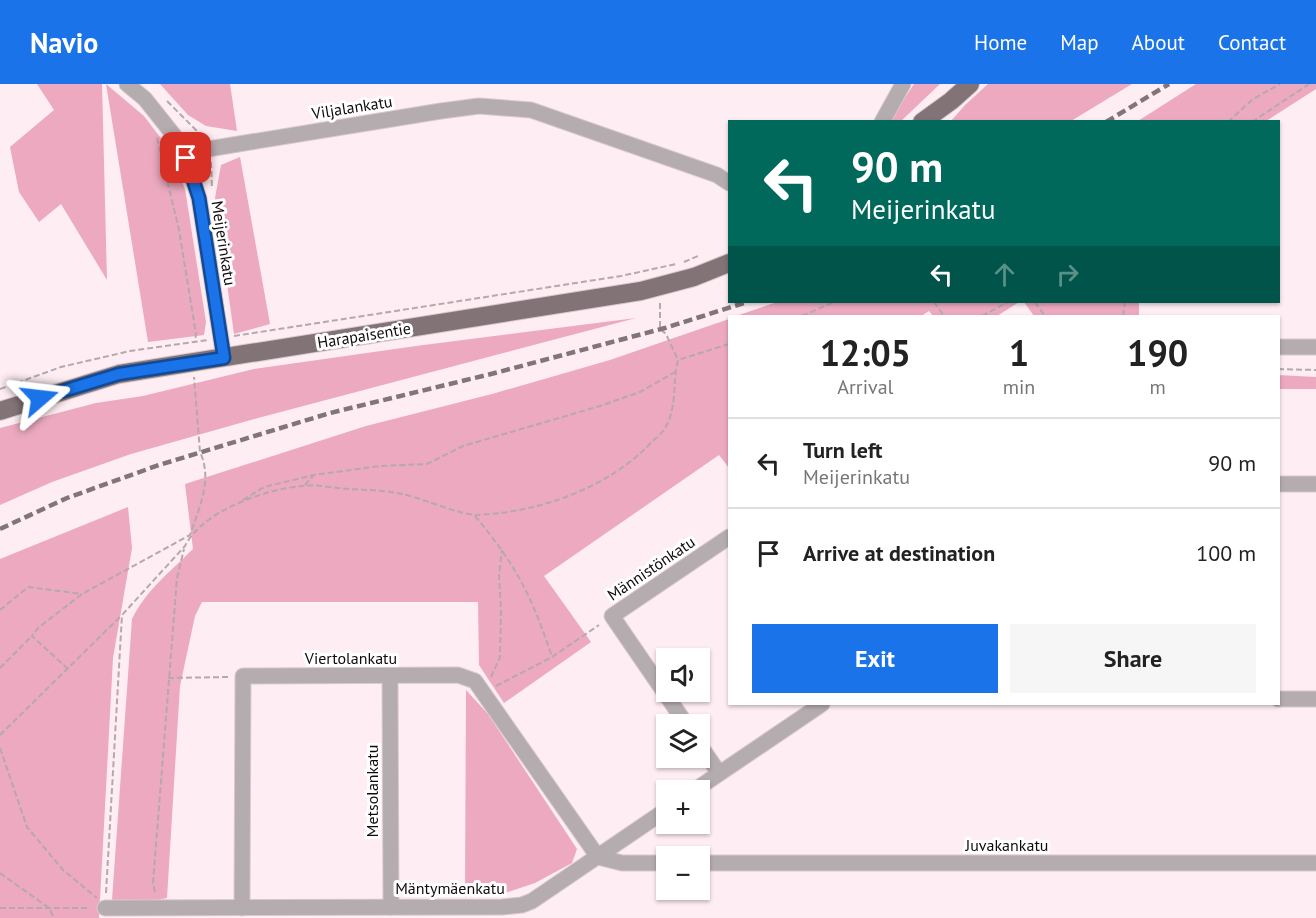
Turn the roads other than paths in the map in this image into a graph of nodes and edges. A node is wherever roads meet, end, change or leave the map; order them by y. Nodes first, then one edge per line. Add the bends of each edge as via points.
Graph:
1 (127, 84) edge
2 (903, 84) edge
3 (951, 84) edge
4 (970, 84) edge
5 (883, 120) edge
6 (924, 120) edge
7 (925, 120) edge
8 (186, 158) junction
9 (728, 182) edge
10 (728, 263) edge
11 (1280, 347) edge
12 (1316, 347) edge
13 (224, 358) junction
14 (0, 411) edge
15 (1280, 484) edge
16 (1316, 484) edge
17 (728, 538) edge
18 (390, 676) junction
19 (1280, 699) edge
20 (1316, 699) edge
21 (821, 705) edge
22 (679, 714) edge
23 (710, 760) edge
24 (719, 773) junction
25 (709, 780) edge
26 (656, 817) edge
27 (598, 857) junction
28 (656, 863) edge
29 (710, 863) edge
30 (1316, 863) edge
31 (105, 904) road end
32 (391, 907) junction
33 (242, 908) junction

1 - 8 street, Meijerinkatu via 145,99 176,138
2 - 5 street
3 - 6 main road
4 - 7 main road
8 - 9 street, Viljalankatu via 216,148 479,106 531,110 717,175
8 - 13 street, Meijerinkatu via 199,198
10 - 13 main road, Harapaisentie via 660,287
11 - 12 street
13 - 14 main road, Harapaisentie via 119,374
15 - 16 street
17 - 22 street, Männistönkatu via 612,616
18 - 27 street, Viertolankatu via 458,675 475,681
18 - 32 street, Metsolankatu
18 - 33 street, Viertolankatu via 243,676
19 - 20 street
21 - 24 street
23 - 24 street
24 - 25 street
26 - 27 street, Mäntymäenkatu
27 - 28 street via 622,863
27 - 32 street, Mäntymäenkatu via 522,905
29 - 30 street, Juvakankatu
31 - 33 street, Mäntymäenkatu via 163,909
32 - 33 street, Mäntymäenkatu

